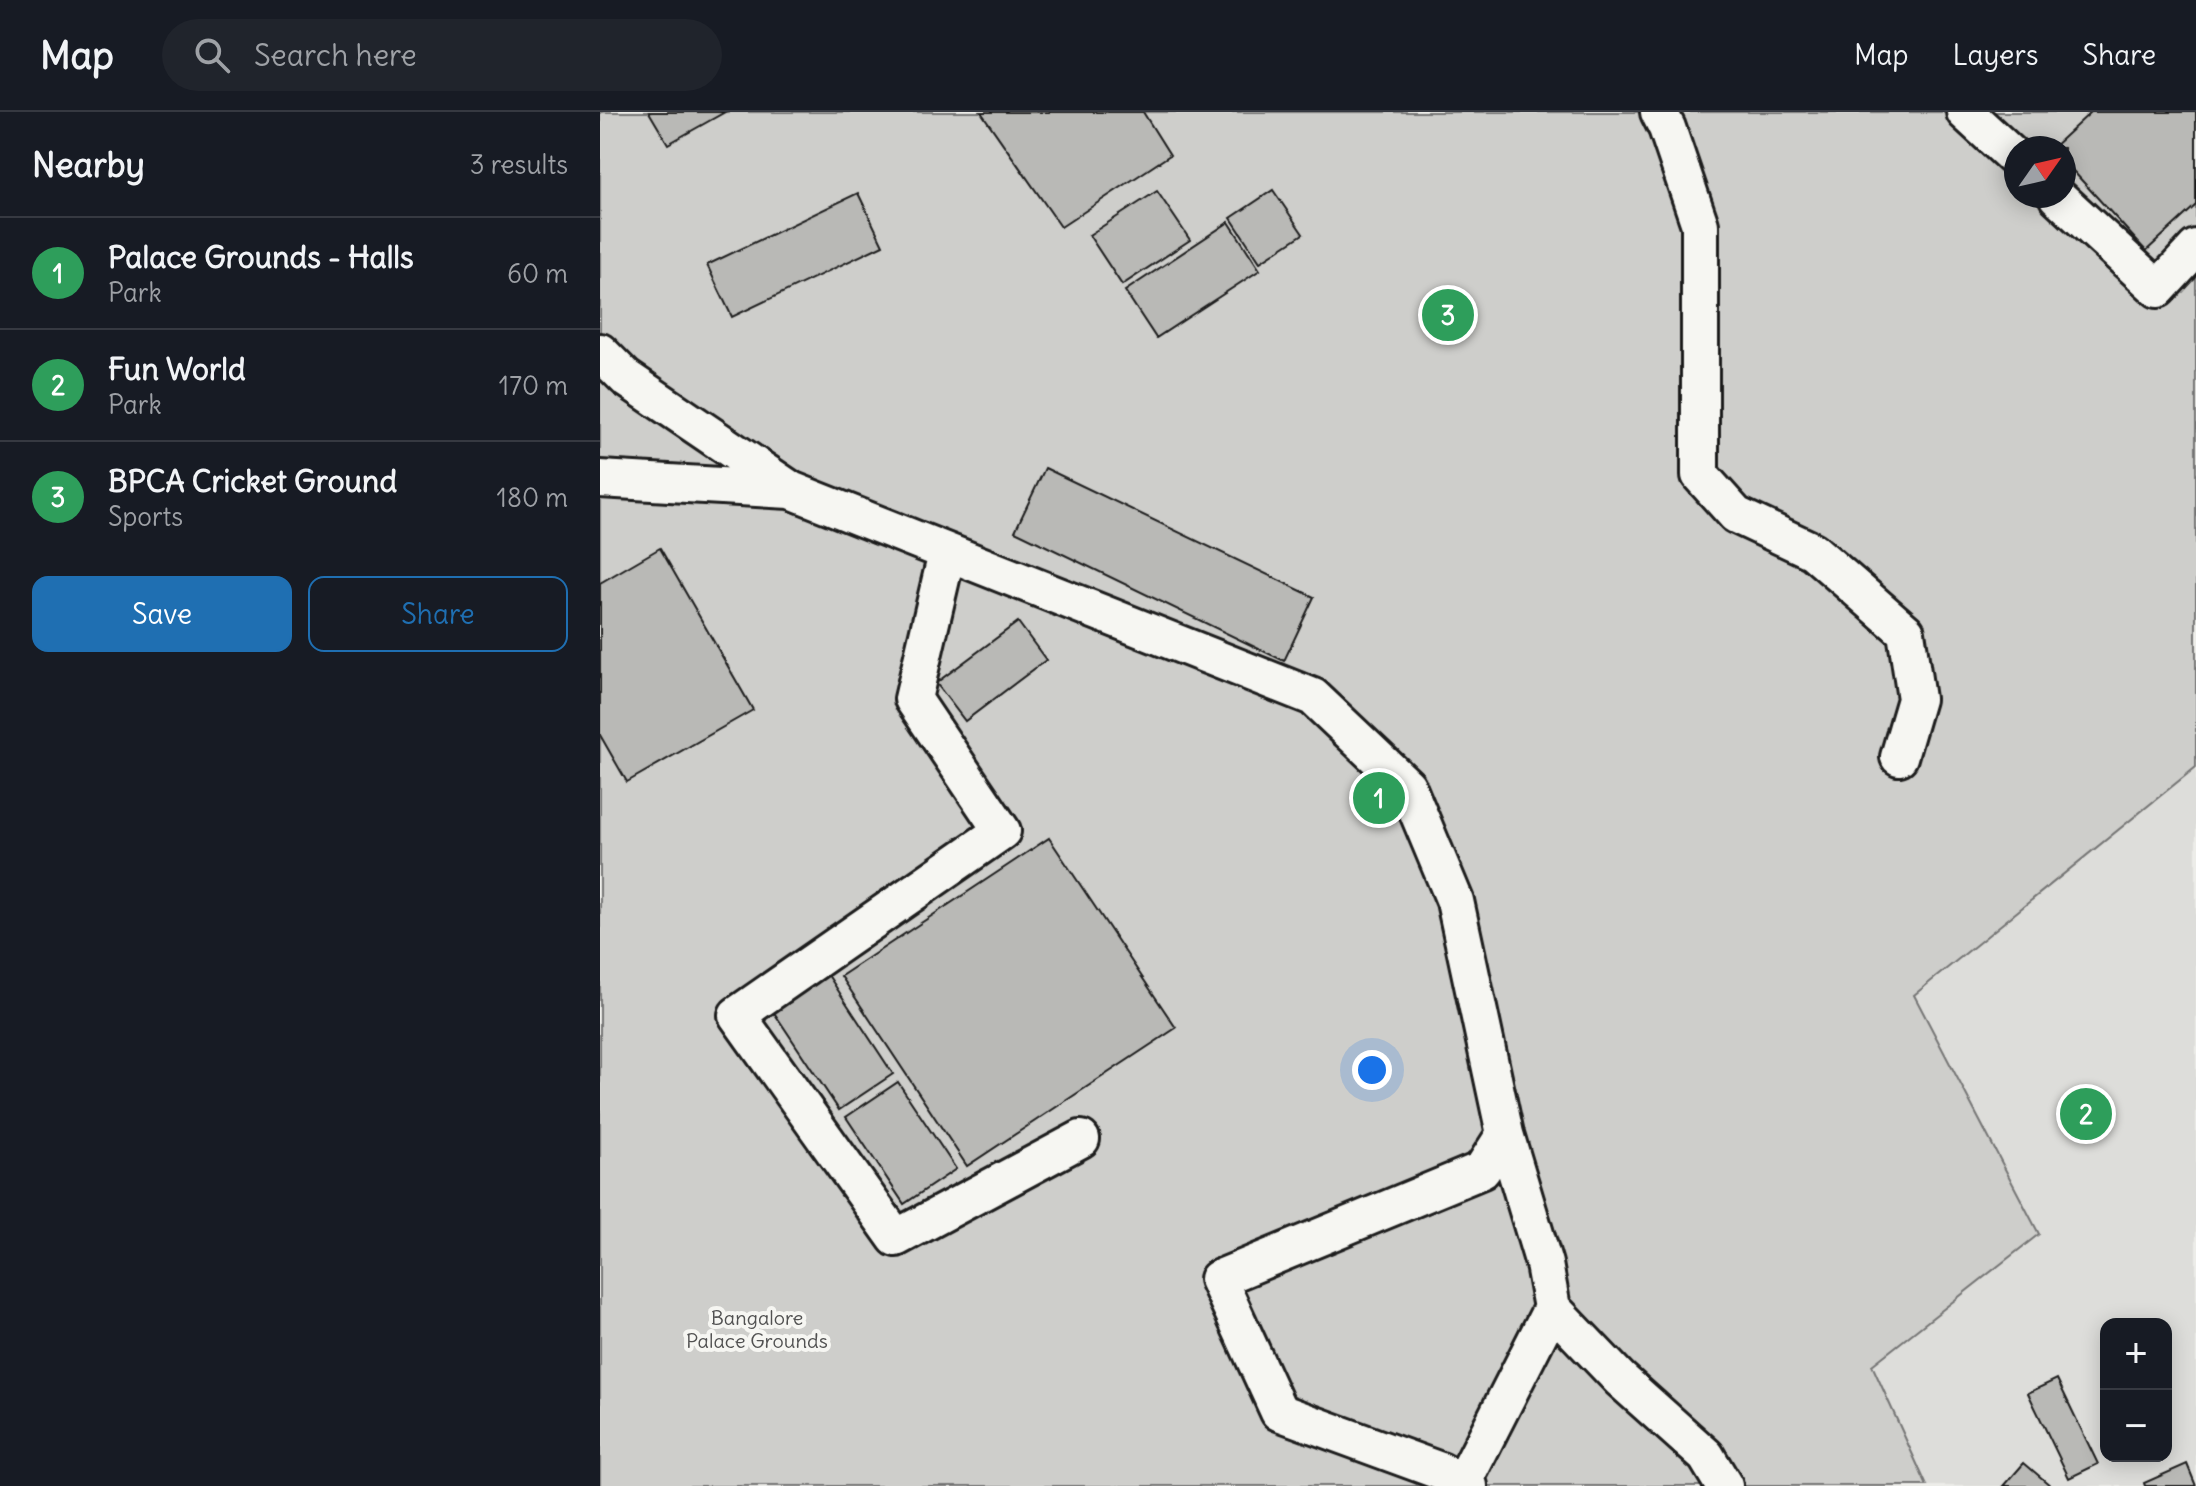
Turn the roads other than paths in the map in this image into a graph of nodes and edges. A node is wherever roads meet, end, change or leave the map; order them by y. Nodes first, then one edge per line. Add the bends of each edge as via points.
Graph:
1 (1659, 112) edge
2 (1965, 112) edge
3 (2004, 148) edge
4 (2070, 208) edge
5 (2196, 248) edge
6 (600, 352) edge
7 (600, 479) edge
8 (791, 490) junction
9 (947, 553) junction
10 (1899, 757) dead end
11 (1505, 1134) junction
12 (1081, 1139) dead end
13 (1552, 1308) junction
14 (1466, 1484) edge
15 (1724, 1486) edge

1 - 10 lane via 1700,225 1700,475 1736,515 1813,551 1906,632 1916,699
2 - 3 lane
4 - 5 lane via 2158,289
6 - 8 lane via 626,378
7 - 8 lane
8 - 9 lane
9 - 11 lane via 1313,697 1407,786 1455,901
9 - 12 lane via 913,699 1002,831 737,1015 896,1238
11 - 13 lane
11 - 14 lane via 1482,1170 1218,1279 1279,1412
13 - 14 lane
13 - 15 lane via 1620,1379 1706,1456

